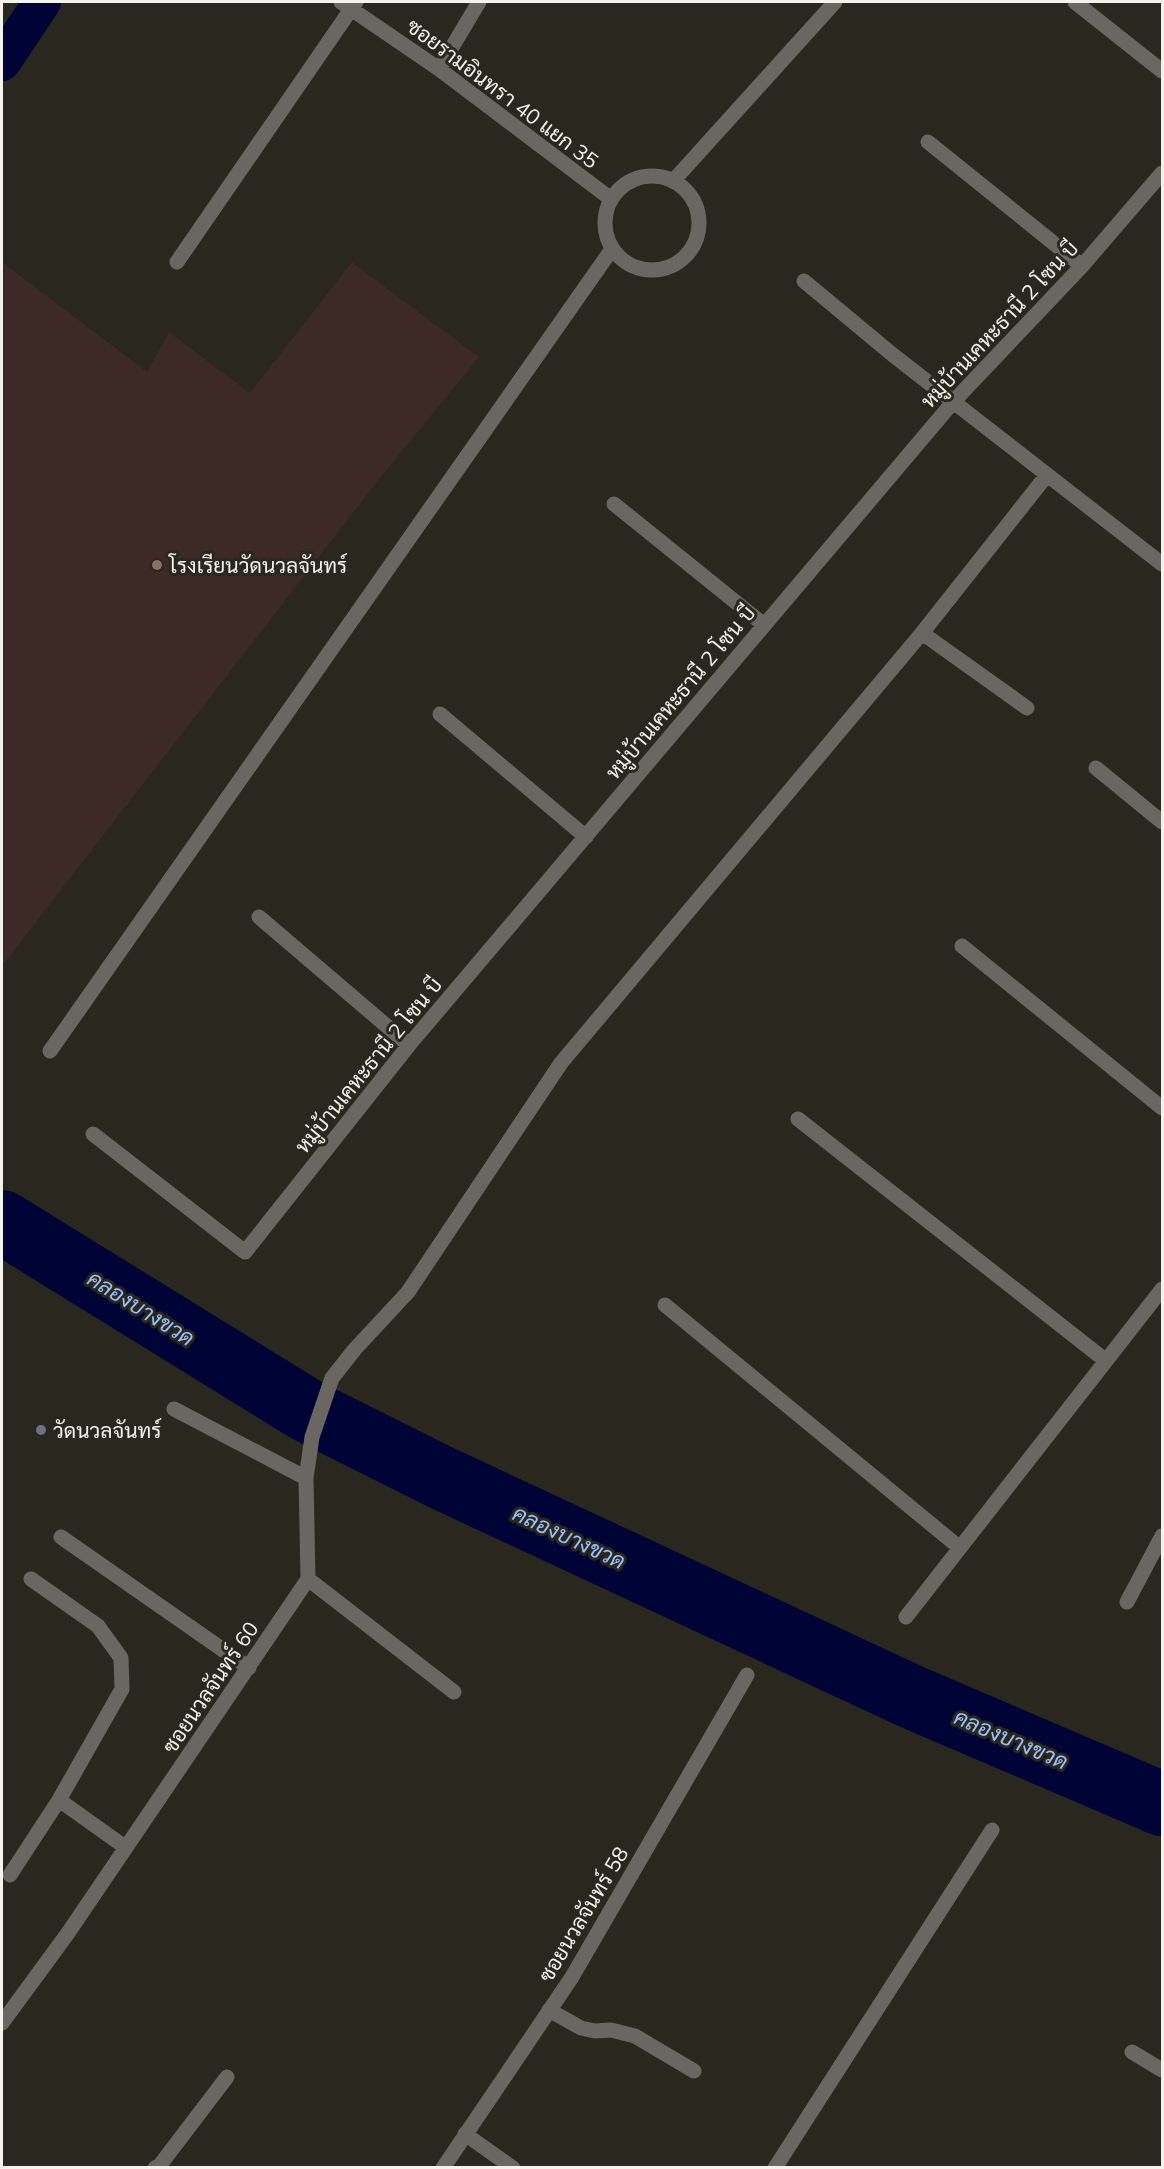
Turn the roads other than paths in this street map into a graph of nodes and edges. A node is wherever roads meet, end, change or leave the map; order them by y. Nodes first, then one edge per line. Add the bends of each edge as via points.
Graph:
1 (479, 2) edge
2 (835, 2) edge
3 (1076, 2) edge
4 (349, 4) edge
5 (438, 69) junction
6 (1162, 71) edge
7 (928, 142) dead end
8 (1162, 173) edge
9 (674, 180) junction
10 (610, 200) junction
11 (612, 249) junction
12 (177, 262) dead end
13 (1082, 266) junction
14 (804, 281) dead end
15 (954, 401) junction
16 (1047, 475) junction
17 (614, 504) dead end
18 (1162, 564) edge
19 (764, 625) junction
20 (922, 633) junction
21 (1027, 708) dead end
22 (440, 714) dead end
23 (1096, 768) dead end
24 (1162, 822) edge
25 (586, 837) junction
26 (259, 917) dead end
27 (962, 946) dead end
28 (409, 1045) junction
29 (50, 1051) dead end
30 (1162, 1108) edge
31 (798, 1119) dead end
32 (93, 1134) dead end
33 (1162, 1289) edge
34 (665, 1305) dead end
35 (1105, 1360) junction
36 (174, 1409) dead end
37 (306, 1478) junction
38 (1162, 1536) edge
39 (61, 1537) dead end
40 (960, 1548) junction
41 (31, 1580) dead end
42 (308, 1580) junction
43 (1127, 1602) dead end
44 (906, 1617) dead end
45 (249, 1668) junction
46 (747, 1675) dead end
47 (454, 1692) dead end
48 (59, 1800) junction
49 (992, 1830) dead end
50 (124, 1847) junction
51 (10, 1875) dead end
52 (549, 2010) junction
53 (2, 2023) edge
54 (1132, 2052) dead end
55 (1162, 2070) edge
56 (694, 2071) dead end
57 (227, 2077) dead end
58 (465, 2134) junction
59 (155, 2168) edge
60 (443, 2168) edge
61 (513, 2168) edge
62 (775, 2168) edge

1 - 5 street
2 - 9 street
3 - 6 street
4 - 5 street, ซอยรามอินทรา 40 แยก 35
4 - 12 street
5 - 10 street, ซอยรามอินทรา 40 แยก 35
7 - 13 street
8 - 13 street, หมู่บ้านเคหะธานี 2 โซน บี
9 - 10 street via 646,176 631,180
9 - 11 street via 688,191 697,206 697,240 688,255 657,271 639,269 623,261
10 - 11 street via 605,233
11 - 29 street
13 - 15 street, หมู่บ้านเคหะธานี 2 โซน บี
14 - 15 street
15 - 16 street
15 - 19 street, หมู่บ้านเคหะธานี 2 โซน บี
16 - 18 street
16 - 20 street
17 - 19 street
19 - 25 street, หมู่บ้านเคหะธานี 2 โซน บี
20 - 21 street
20 - 37 street via 561,1063 408,1292 332,1378 312,1437
22 - 25 street
23 - 24 street
25 - 28 street, หมู่บ้านเคหะธานี 2 โซน บี
26 - 28 street
27 - 30 street
28 - 32 street, หมู่บ้านเคหะธานี 2 โซน บี via 245,1252
31 - 35 street
33 - 35 street
34 - 40 street
35 - 40 street
36 - 37 street
37 - 42 street
38 - 43 street
39 - 45 street
40 - 44 street
41 - 48 street via 98,1626 121,1658 122,1689
42 - 45 street, ซอยนวลจันทร์ 60
42 - 47 street
45 - 50 street, ซอยนวลจันทร์ 60
46 - 52 street, ซอยนวลจันทร์ 58 via 578,1967
48 - 50 street
48 - 51 street
49 - 62 street
50 - 53 street, ซอยนวลจันทร์ 60
52 - 56 street via 581,2028 635,2036
52 - 58 street, ซอยนวลจันทร์ 58
54 - 55 street
57 - 59 street
58 - 60 street, ซอยนวลจันทร์ 58
58 - 61 street

